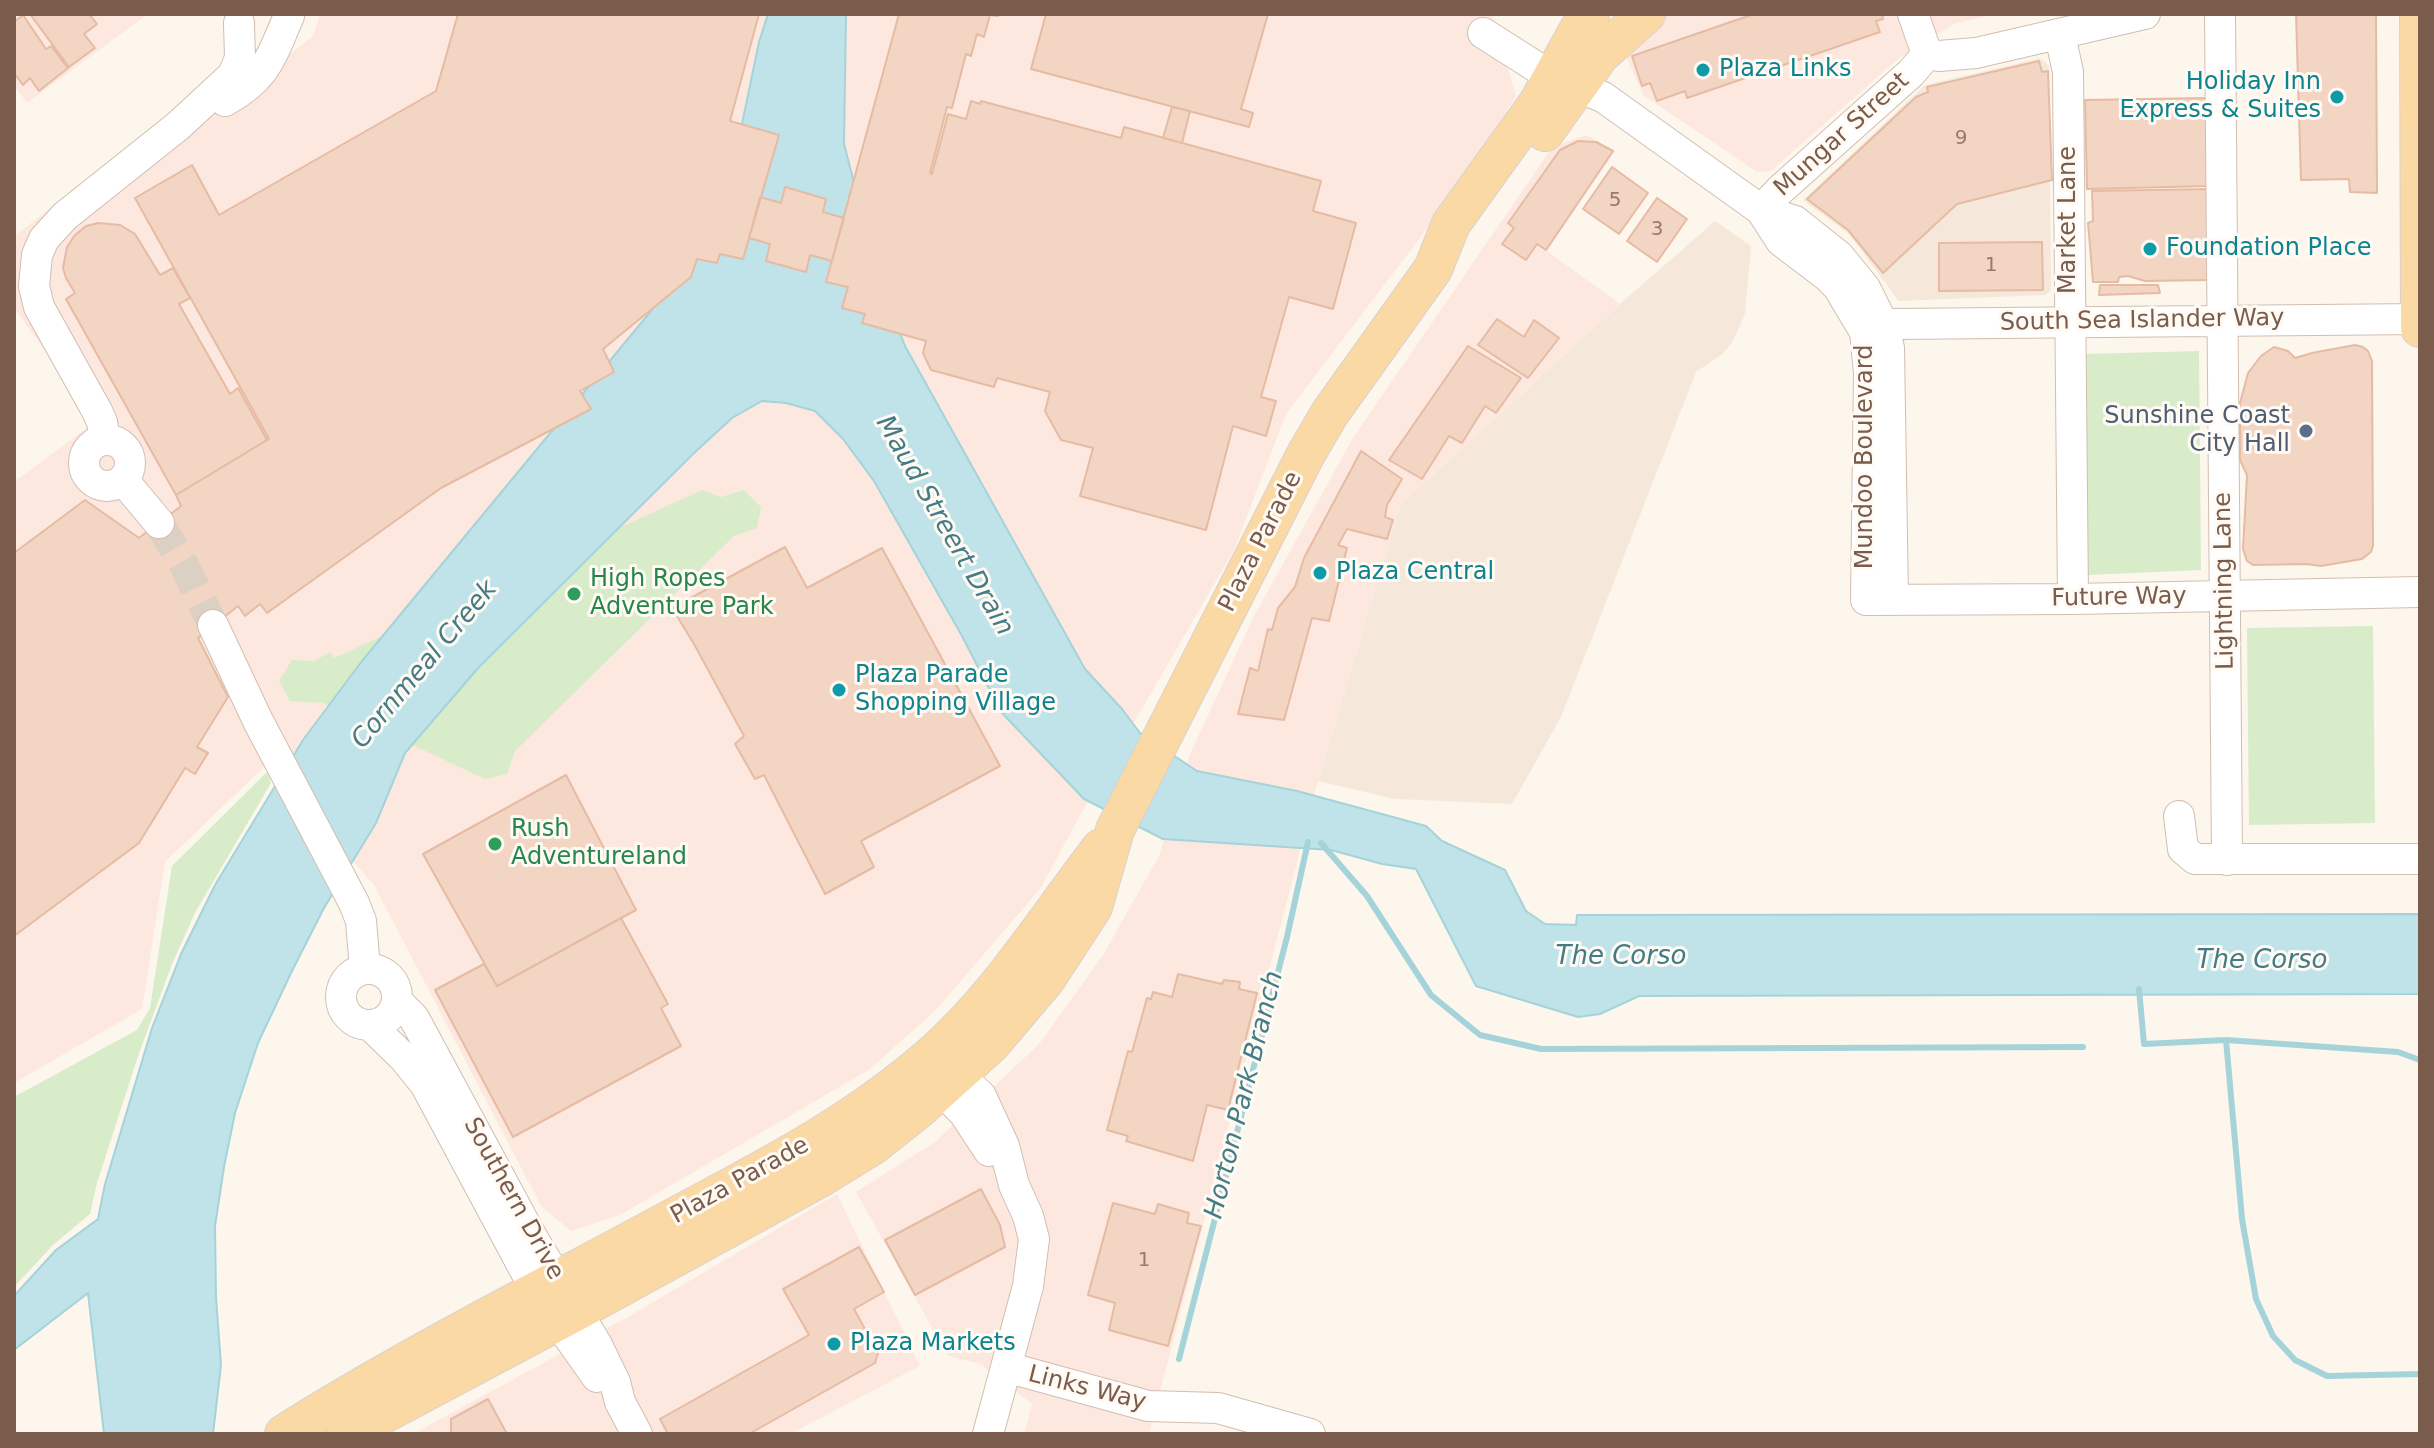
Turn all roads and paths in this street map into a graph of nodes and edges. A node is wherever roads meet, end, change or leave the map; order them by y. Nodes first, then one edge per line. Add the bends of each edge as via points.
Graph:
1 (1590, 14) edge
2 (1646, 14) edge
3 (1913, 14) edge
4 (2145, 14) edge
5 (2220, 14) edge
6 (2419, 14) edge
7 (289, 15) edge
8 (235, 19) edge
9 (1488, 25) dead end
10 (2060, 35) junction
11 (1927, 54) junction
12 (1575, 79) junction
13 (178, 126) junction
14 (1761, 210) junction
15 (2420, 319) edge
16 (2224, 320) junction
17 (2070, 322) junction
18 (2420, 328) edge
19 (1874, 329) junction
20 (159, 523) tunnel mouth
21 (2420, 592) edge
22 (2225, 596) junction
23 (2073, 599) junction
24 (1880, 600) joint
25 (213, 625) tunnel mouth
26 (2179, 816) dead end
27 (2420, 859) edge
28 (2227, 860) junction
29 (365, 969) junction
30 (397, 1001) junction
31 (370, 1025) junction
32 (938, 1071) junction
33 (557, 1301) junction
34 (1006, 1367) junction
35 (284, 1434) edge
36 (346, 1434) edge
37 (637, 1434) edge
38 (988, 1434) edge
39 (1310, 1434) edge

1 - 12 main road, Plaza Parade
2 - 12 main road, Plaza Parade
3 - 11 street
4 - 10 street
5 - 16 street, Lightning Lane
6 - 15 main road
7 - 8 street via 265,29 249,28
7 - 13 street via 277,49 255,79
8 - 13 street via 241,48 237,69
9 - 12 street, Mungar Street
10 - 11 street via 1976,53
10 - 17 street, Market Lane via 2068,72
11 - 14 street, Mungar Street
12 - 14 street, Mungar Street
12 - 32 main road, Plaza Parade via 1538,103 1451,224 1433,269 1306,454 1115,830 968,1019
13 - 20 street via 65,216 44,239 34,286 39,307 102,422 105,440 86,452 86,474 103,486 123,480
14 - 19 street via 1795,221 1839,256 1865,288
15 - 16 street, South Sea Islander Way
15 - 18 main road
16 - 17 street, South Sea Islander Way
16 - 22 street, Lightning Lane
17 - 19 street, South Sea Islander Way
17 - 23 street, Market Lane
19 - 24 street, Mundoo Boulevard via 1869,373
21 - 22 street, Future Way
22 - 23 street, Future Way
22 - 28 street, Lightning Lane
23 - 24 street, Future Way
25 - 29 street via 361,921
26 - 28 street via 2183,849 2195,859
27 - 28 street
29 - 30 street via 389,977
29 - 31 street via 344,986 342,1004 352,1020
30 - 31 street via 385,1020
30 - 33 street, Southern Drive via 414,1018 532,1237
31 - 33 street, Southern Drive via 425,1084
32 - 33 main road, Plaza Parade via 872,1146 820,1178
32 - 34 street via 981,1096 1004,1146 1034,1239 1028,1286
33 - 35 main road, Plaza Parade via 342,1399
33 - 36 main road, Plaza Parade
33 - 37 street, Southern Drive via 597,1345
34 - 38 street
34 - 39 street, Links Way via 1148,1406 1218,1408

